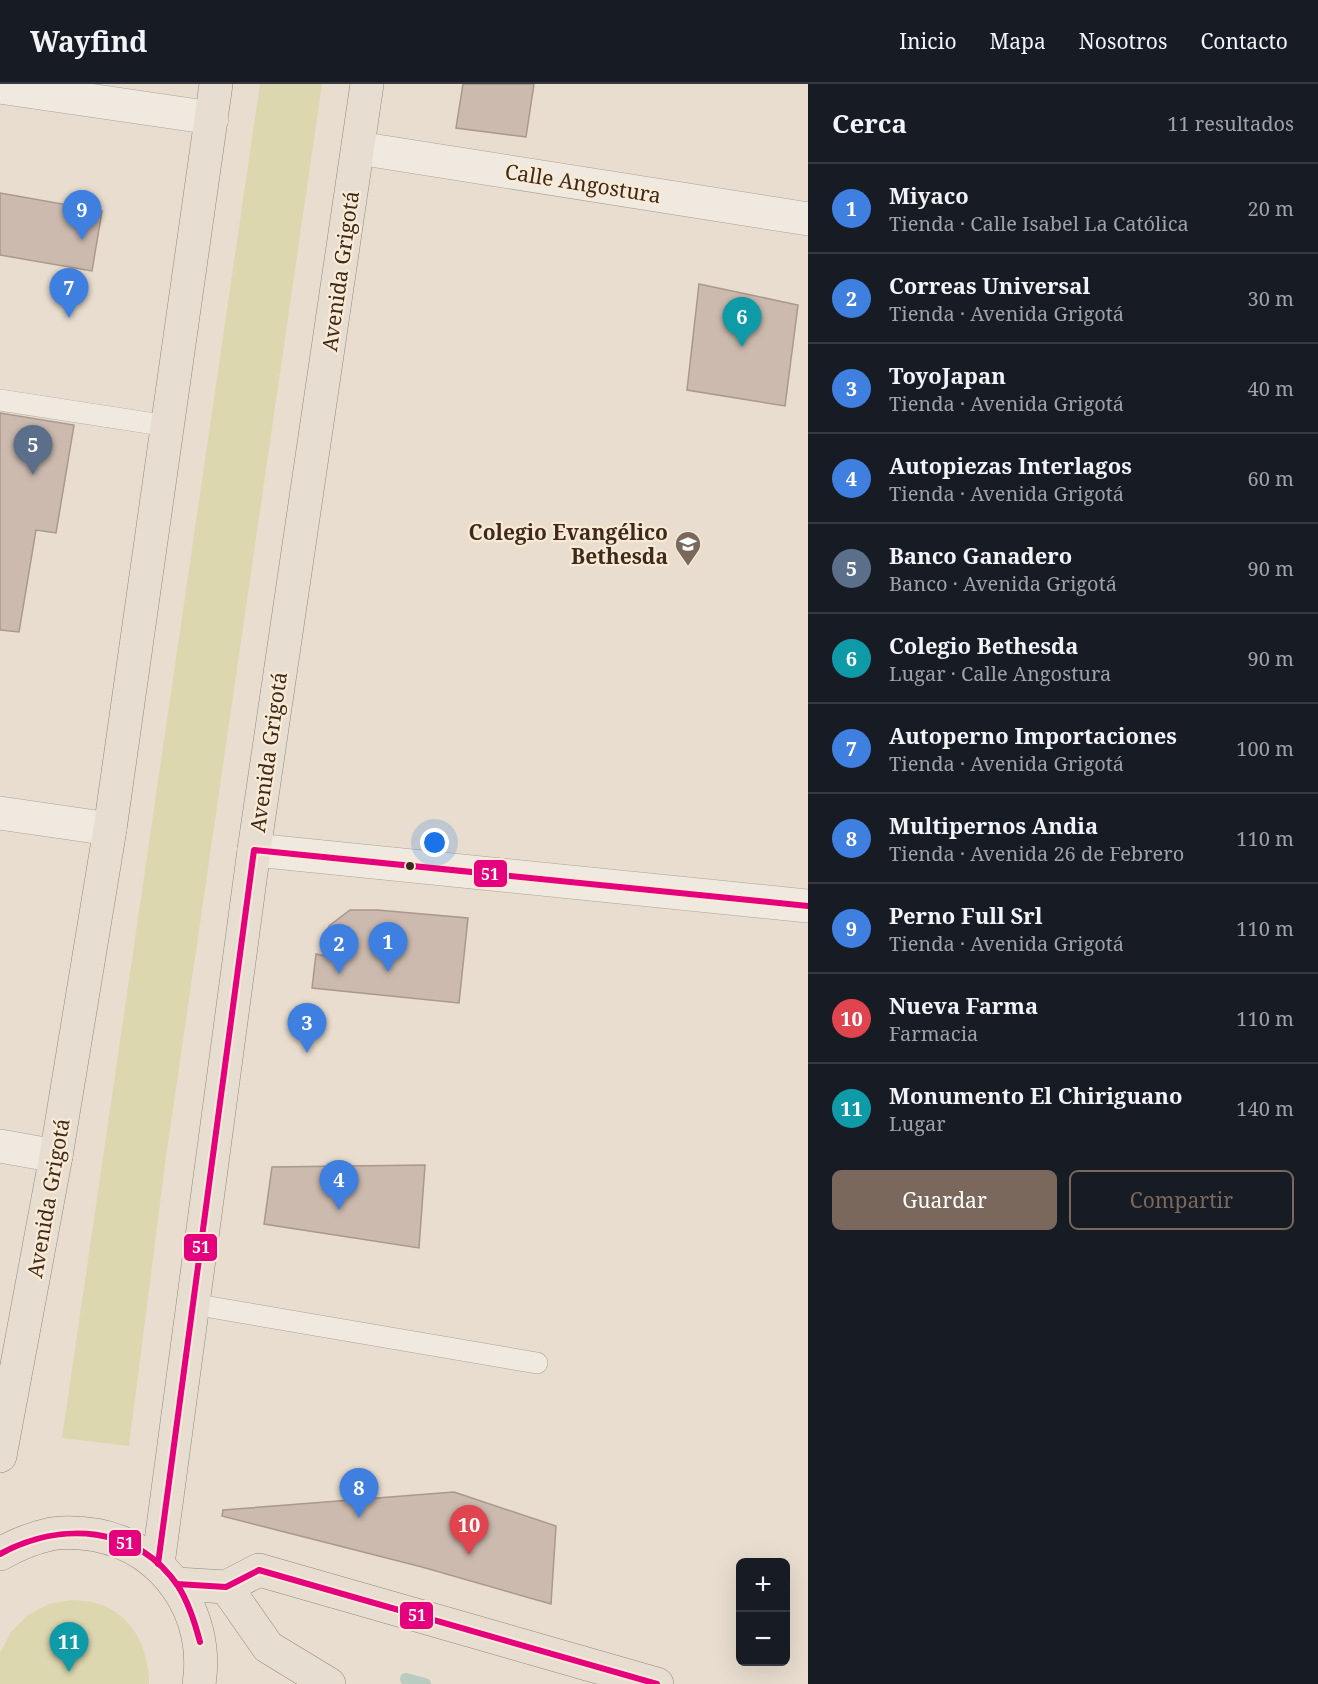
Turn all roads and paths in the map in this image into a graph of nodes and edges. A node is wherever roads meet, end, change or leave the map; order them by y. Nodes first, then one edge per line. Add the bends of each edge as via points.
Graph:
1 (216, 84) edge
2 (367, 84) edge
3 (0, 87) edge
4 (212, 118) junction
5 (358, 147) junction
6 (808, 219) edge
7 (0, 400) edge
8 (168, 426) junction
9 (0, 813) edge
10 (110, 829) junction
11 (254, 850) junction
12 (808, 906) edge
13 (0, 1146) edge
14 (56, 1156) junction
15 (192, 1305) junction
16 (537, 1363) dead end
17 (0, 1456) edge
18 (0, 1549) edge
19 (0, 1553) edge
20 (167, 1574) junction
21 (226, 1587) junction
22 (199, 1684) edge
23 (329, 1684) edge
24 (657, 1684) edge

1 - 4 main road, Avenida Grigotá
2 - 5 main road, Avenida Grigotá
3 - 4 street
4 - 8 main road, Avenida Grigotá
5 - 6 street, Calle Angostura
5 - 11 main road, Avenida Grigotá
7 - 8 lane
8 - 10 main road, Avenida Grigotá
9 - 10 street
10 - 14 main road, Avenida Grigotá
11 - 12 street
11 - 15 main road, Avenida Grigotá
13 - 14 street
14 - 17 main road, Avenida Grigotá
15 - 16 lane
15 - 20 main road, Avenida Grigotá
18 - 19 main road
19 - 20 main road via 53,1534 81,1532 109,1537 135,1548
20 - 21 main road
20 - 22 main road via 191,1611 200,1642
21 - 23 main road via 268,1647
21 - 24 main road via 259,1570

